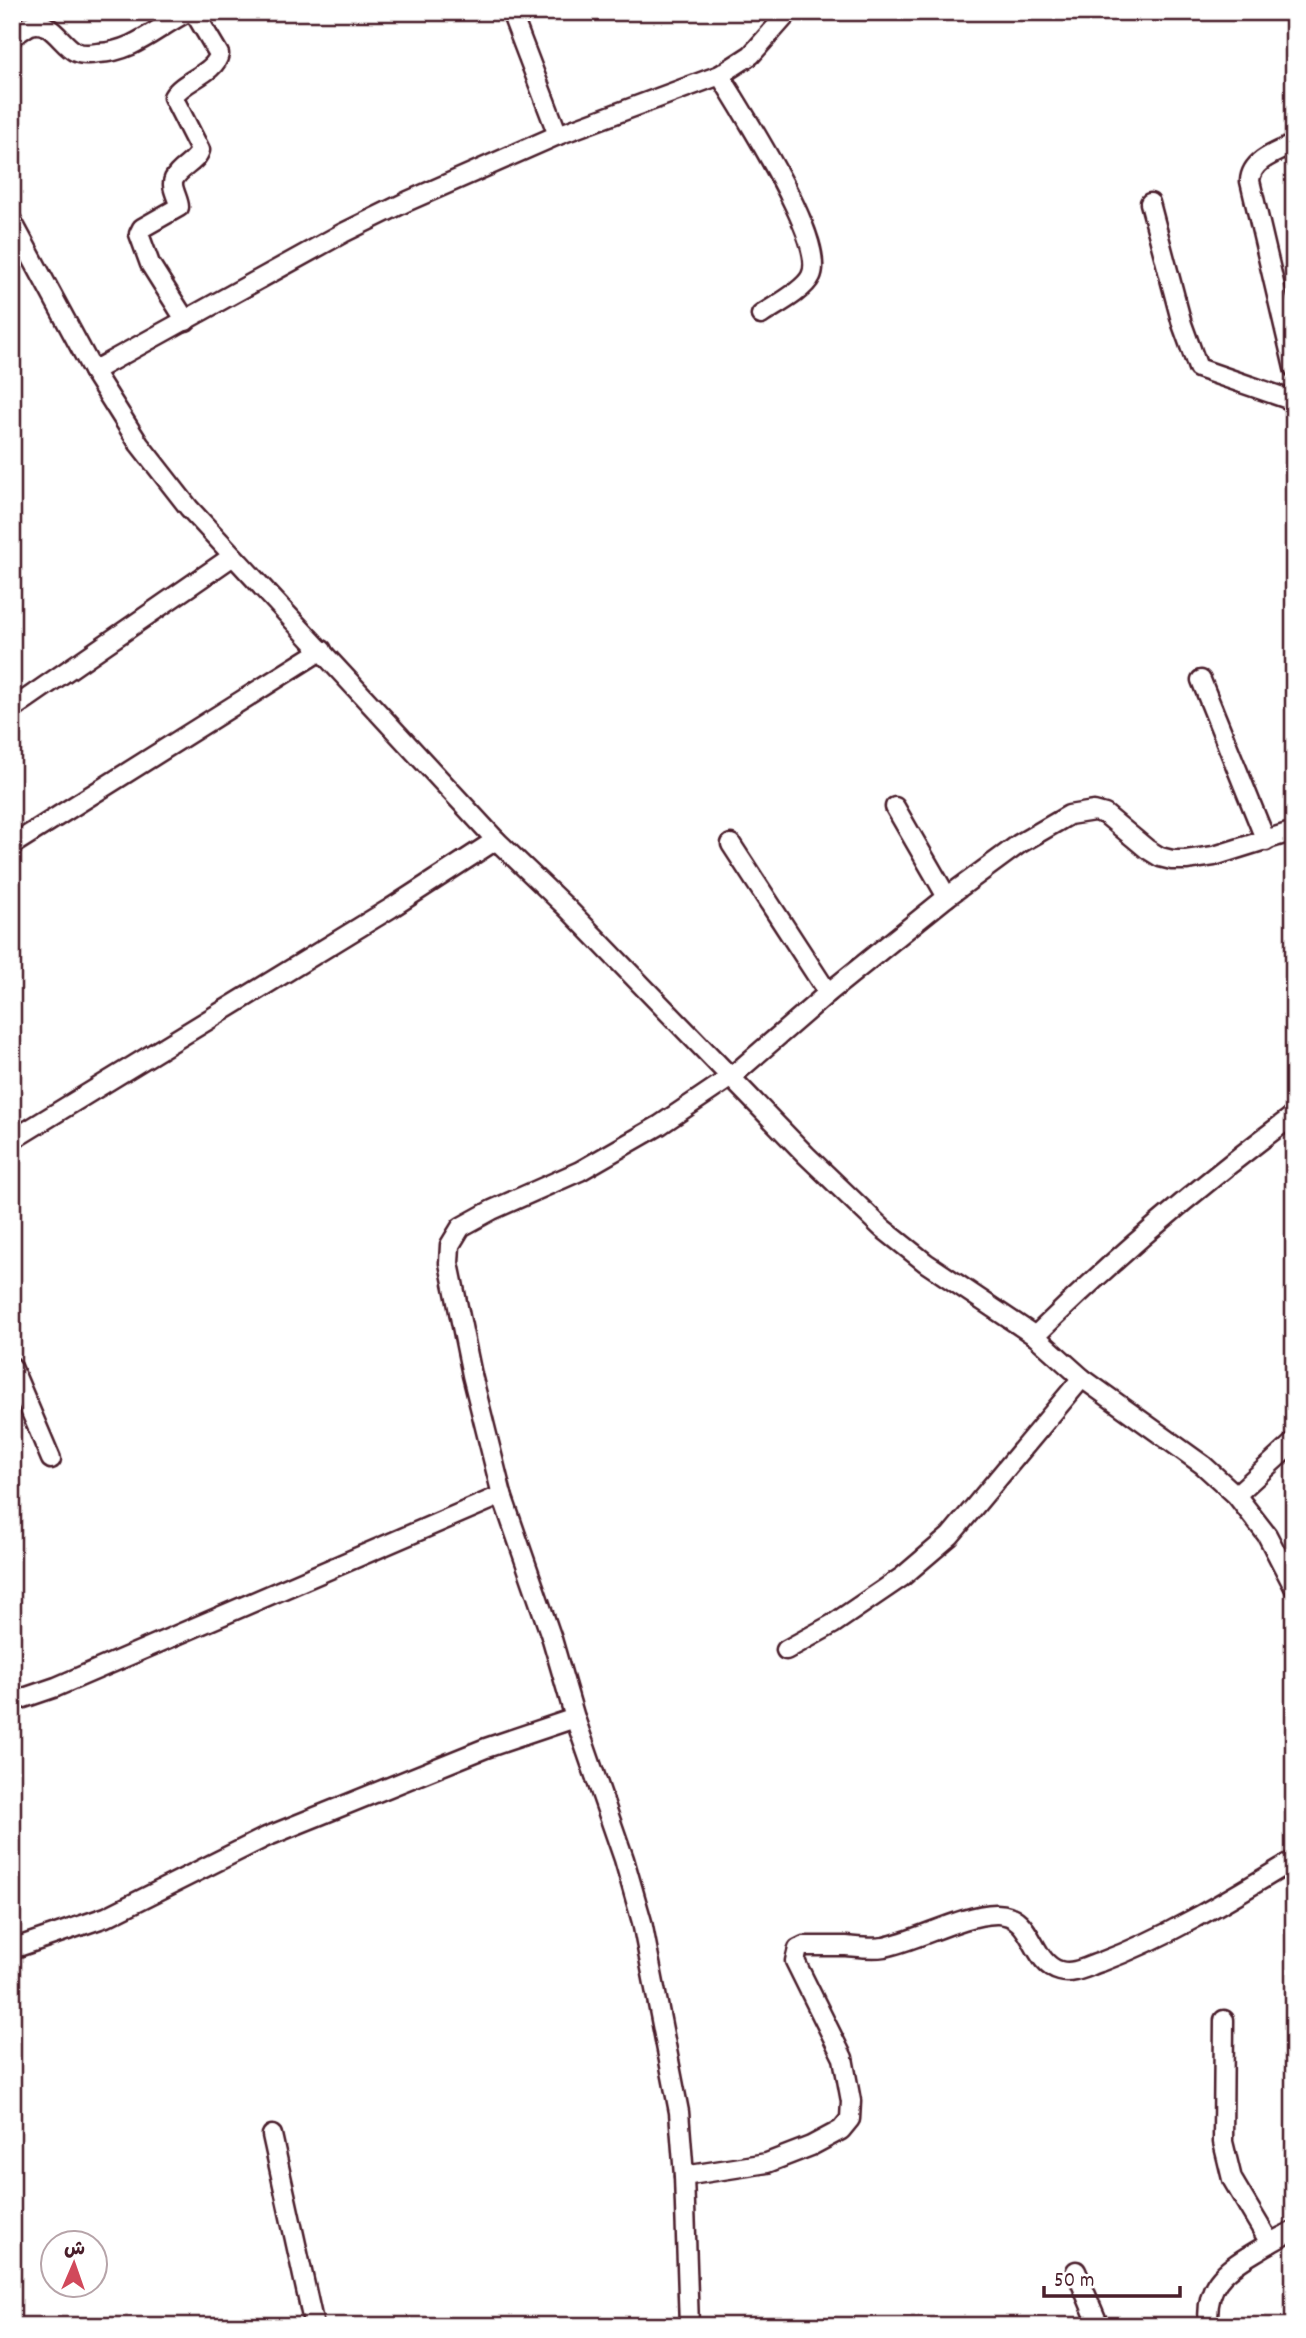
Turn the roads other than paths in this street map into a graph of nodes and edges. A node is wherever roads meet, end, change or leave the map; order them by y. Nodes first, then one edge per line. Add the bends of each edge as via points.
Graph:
1 (189, 12) edge
2 (511, 12) edge
3 (789, 12) edge
4 (12, 37) edge
5 (720, 75) junction
6 (558, 135) junction
7 (1294, 144) edge
8 (1150, 203) dead end
9 (12, 222) edge
10 (761, 315) dead end
11 (186, 321) junction
12 (1294, 368) edge
13 (93, 371) junction
14 (1294, 401) edge
15 (233, 556) junction
16 (322, 650) junction
17 (1201, 680) dead end
18 (12, 709) edge
19 (895, 807) dead end
20 (1294, 831) edge
21 (496, 840) junction
22 (1266, 841) junction
23 (731, 844) dead end
24 (12, 845) edge
25 (947, 897) junction
26 (828, 993) junction
27 (732, 1077) junction
28 (1294, 1115) edge
29 (12, 1140) edge
30 (1035, 1336) junction
31 (12, 1367) edge
32 (1082, 1378) junction
33 (1294, 1442) edge
34 (51, 1459) dead end
35 (502, 1495) junction
36 (1236, 1495) junction
37 (1294, 1587) edge
38 (786, 1650) dead end
39 (12, 1702) edge
40 (575, 1718) junction
41 (1294, 1860) edge
42 (12, 1949) edge
43 (1224, 2020) dead end
44 (272, 2135) dead end
45 (684, 2176) junction
46 (1294, 2231) edge
47 (1270, 2243) junction
48 (1076, 2271) dead end
49 (314, 2326) edge
50 (689, 2326) edge
51 (1099, 2326) edge
52 (1209, 2326) edge

1 - 4 street via 137,43 102,53 76,52 38,24
1 - 11 street via 197,17 219,54 216,64 173,97 200,150 174,179 179,207 139,234 150,264
2 - 6 street
3 - 5 street via 751,55
5 - 6 street
5 - 10 street via 796,208 814,264 807,282
6 - 11 street via 376,217
7 - 12 street via 1258,162 1250,181
8 - 14 street via 1198,368
9 - 13 street
11 - 13 street
13 - 15 street via 139,444
15 - 16 street
15 - 18 street
16 - 21 street
16 - 24 street
17 - 22 street
19 - 25 street
20 - 22 street
21 - 27 street
21 - 29 street
22 - 25 street via 1214,856 1171,860 1147,849 1105,814 1081,812 1019,844
23 - 26 street
25 - 26 street
26 - 27 street
27 - 30 street via 882,1228
27 - 35 street via 580,1171 492,1210 454,1235 449,1263
28 - 30 street via 1147,1232
30 - 32 street
31 - 34 street
32 - 36 street via 1203,1465
32 - 38 street via 950,1536 902,1577
33 - 36 street
35 - 39 street
35 - 40 street
36 - 37 street via 1267,1535
40 - 42 street via 486,1748 266,1837 106,1917
40 - 45 street via 642,1922 679,2112
41 - 45 street via 1192,1922 1073,1972 1052,1968 1014,1917 1005,1914 975,1917 880,1948 798,1949 795,1961 842,2058 850,2119 841,2130 767,2163
43 - 47 street via 1223,2142 1232,2179
44 - 49 street
45 - 50 street
46 - 47 street
47 - 52 street via 1218,2279 1207,2310
48 - 51 street

